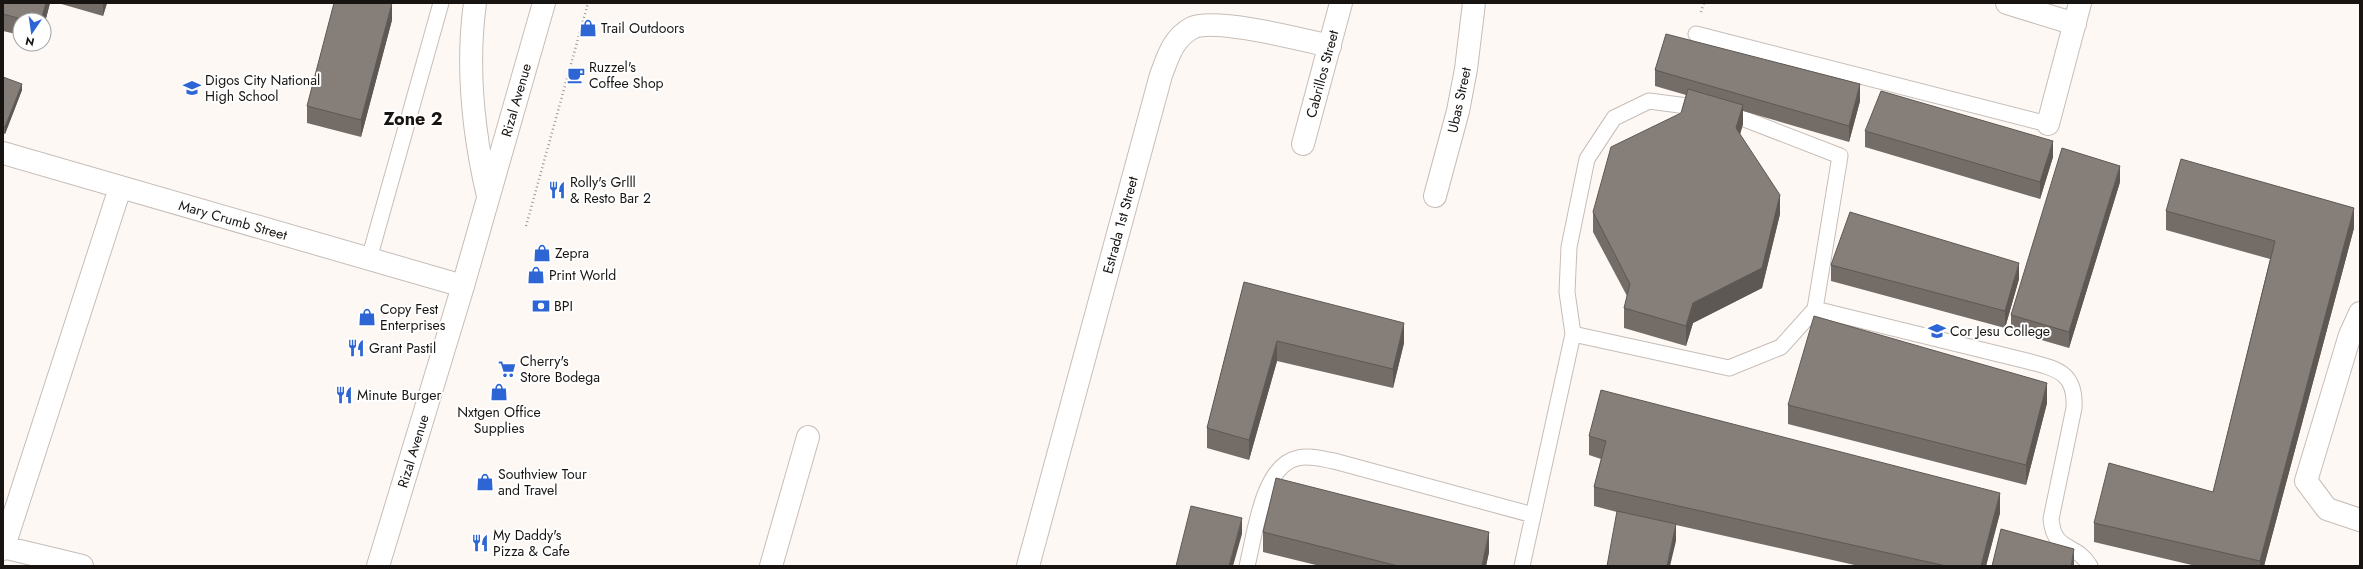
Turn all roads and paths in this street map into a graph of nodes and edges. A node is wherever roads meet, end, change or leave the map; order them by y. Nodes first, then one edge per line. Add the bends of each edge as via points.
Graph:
1 (441, 3) edge
2 (475, 3) edge
3 (544, 3) edge
4 (588, 3) edge
5 (1342, 3) edge
6 (1474, 3) edge
7 (2007, 3) edge
8 (2080, 3) edge
9 (2075, 24) junction
10 (1696, 34) dead end
11 (1330, 46) junction
12 (2048, 124) joint
13 (1303, 144) dead end
14 (3, 153) edge
15 (120, 188) junction
16 (1435, 196) dead end
17 (488, 197) junction
18 (526, 226) dead end
19 (369, 259) junction
20 (463, 286) junction
21 (1815, 309) junction
22 (2360, 313) edge
23 (1573, 334) junction
24 (808, 437) dead end
25 (1533, 515) junction
26 (2360, 520) edge
27 (3, 548) edge
28 (82, 566) edge
29 (378, 566) edge
30 (771, 566) edge
31 (1028, 566) edge
32 (1247, 566) edge
33 (1522, 566) edge
34 (2090, 566) edge

1 - 19 lane
2 - 17 street, Rizal Avenue via 472,112
3 - 17 street, Rizal Avenue
4 - 18 path
5 - 11 street, Cabrillos Street
6 - 16 street, Ubas Street via 1458,111
7 - 9 street
8 - 9 street
9 - 12 street
10 - 12 lane
11 - 13 street, Cabrillos Street
11 - 31 street, Estrada 1st Street via 1261,30 1219,26 1193,28 1174,42 1161,75
14 - 15 street, Mary Crumb Street
15 - 19 street, Mary Crumb Street
15 - 27 street
17 - 20 street, Rizal Avenue
19 - 20 street, Mary Crumb Street
20 - 29 street, Rizal Avenue
21 - 23 lane via 1781,347 1729,368
21 - 23 lane via 1840,156 1747,120 1697,106 1649,100 1614,118 1587,159 1569,247 1567,292
21 - 34 lane via 2043,365 2060,372 2070,380 2075,394 2074,408 2051,519 2052,533 2057,541 2085,557
22 - 26 street via 2350,335 2306,481 2327,509
23 - 25 lane
24 - 30 street
25 - 32 lane via 1334,461 1296,458 1282,465 1272,476 1266,490
25 - 33 lane
27 - 28 street

